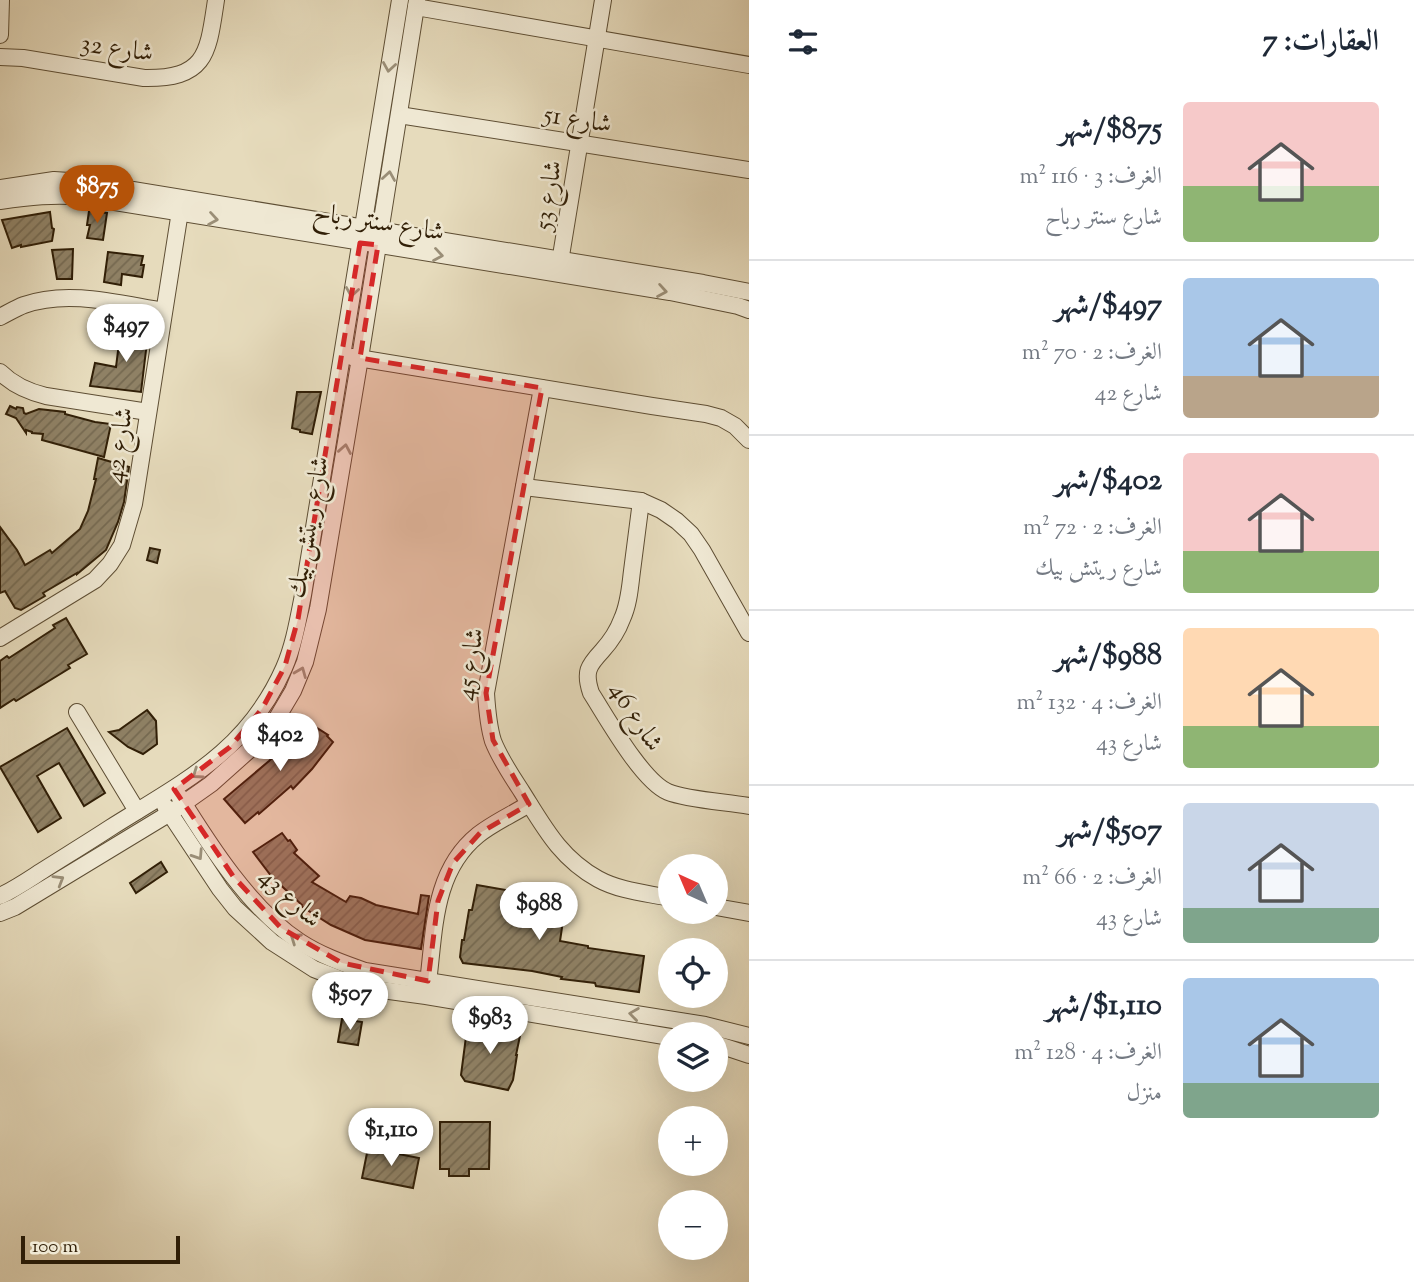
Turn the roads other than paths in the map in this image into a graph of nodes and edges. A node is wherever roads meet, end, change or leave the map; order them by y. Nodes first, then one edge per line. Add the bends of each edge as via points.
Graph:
1 (1, 0) edge
2 (216, 0) edge
3 (400, 0) edge
4 (603, 0) edge
5 (416, 4) edge
6 (0, 35) edge
7 (596, 39) junction
8 (0, 57) edge
9 (749, 65) edge
10 (399, 115) junction
11 (580, 143) junction
12 (749, 170) edge
13 (0, 188) edge
14 (0, 201) edge
15 (181, 205) junction
16 (361, 235) junction
17 (379, 238) junction
18 (560, 267) junction
19 (749, 292) edge
20 (749, 310) edge
21 (164, 311) junction
22 (0, 317) edge
23 (343, 355) junction
24 (360, 358) junction
25 (0, 372) edge
26 (541, 388) junction
27 (148, 412) junction
28 (749, 440) edge
29 (524, 486) junction
30 (642, 501) junction
31 (749, 633) edge
32 (1, 635) edge
33 (77, 712) dead end
34 (167, 794) junction
35 (529, 804) junction
36 (749, 806) edge
37 (177, 808) junction
38 (137, 811) junction
39 (0, 896) edge
40 (658, 896) edge
41 (728, 909) edge
42 (749, 913) edge
43 (0, 914) edge
44 (427, 989) junction
45 (658, 1035) edge
46 (749, 1036) edge
47 (728, 1048) edge
48 (749, 1055) edge

1 - 6 street
2 - 8 street, شارع 32 via 210,43 203,58 178,76 144,78
3 -> 16 street, شارع ريتش بيك
4 - 7 street, شارع 53
5 - 7 street
5 - 10 street, شارع ريتش بيك
7 - 9 street
7 - 11 street, شارع 53
10 - 11 street, شارع 51
17 -> 10 street, شارع ريتش بيك
11 - 12 street, شارع 51
11 - 18 street, شارع 53
13 - 15 street, شارع سنتر رباح via 68,180
14 - 15 street, شارع سنتر رباح via 64,195
15 - 16 street, شارع سنتر رباح
15 - 21 street, شارع 42
16 - 17 street, شارع سنتر رباح
16 -> 23 street, شارع ريتش بيك
17 - 18 street, شارع سنتر رباح
17 - 24 street, شارع ريتش بيك
18 - 19 street, شارع سنتر رباح
18 -> 20 street, شارع سنتر رباح
21 - 22 street via 90,299 56,299 23,305
21 - 27 street, شارع 42
23 - 24 street
23 -> 34 street, شارع ريتش بيك via 303,595 285,666 247,729 212,764
24 - 26 street
37 -> 24 street, شارع ريتش بيك via 257,743 277,718 305,662
25 - 27 street via 31,393
26 - 28 street via 706,414 721,418
26 - 29 street, شارع 45
27 - 32 street, شارع 42 via 134,503 122,545 110,564 95,580
29 - 30 street
29 - 35 street, شارع 45 via 486,693 493,740
30 - 31 street via 677,520 691,534
30 - 36 street, شارع 46 via 623,617 615,635 594,658 587,682 640,768 657,785 668,792
33 - 38 street
34 - 37 street, شارع 43
34 - 38 street, شارع ريتش بيك
35 - 40 street, شارع 45 via 562,852 580,868 601,881
35 - 44 street via 480,833 453,863 438,901
43 -> 37 street, شارع ريتش بيك
37 - 44 street, شارع 43 via 220,889 272,942 314,969 360,987
38 - 39 street, شارع ريتش بيك
41 - 42 street
44 - 45 street, شارع 43
46 -> 44 street, شارع 43 via 705,1025
47 - 48 street

